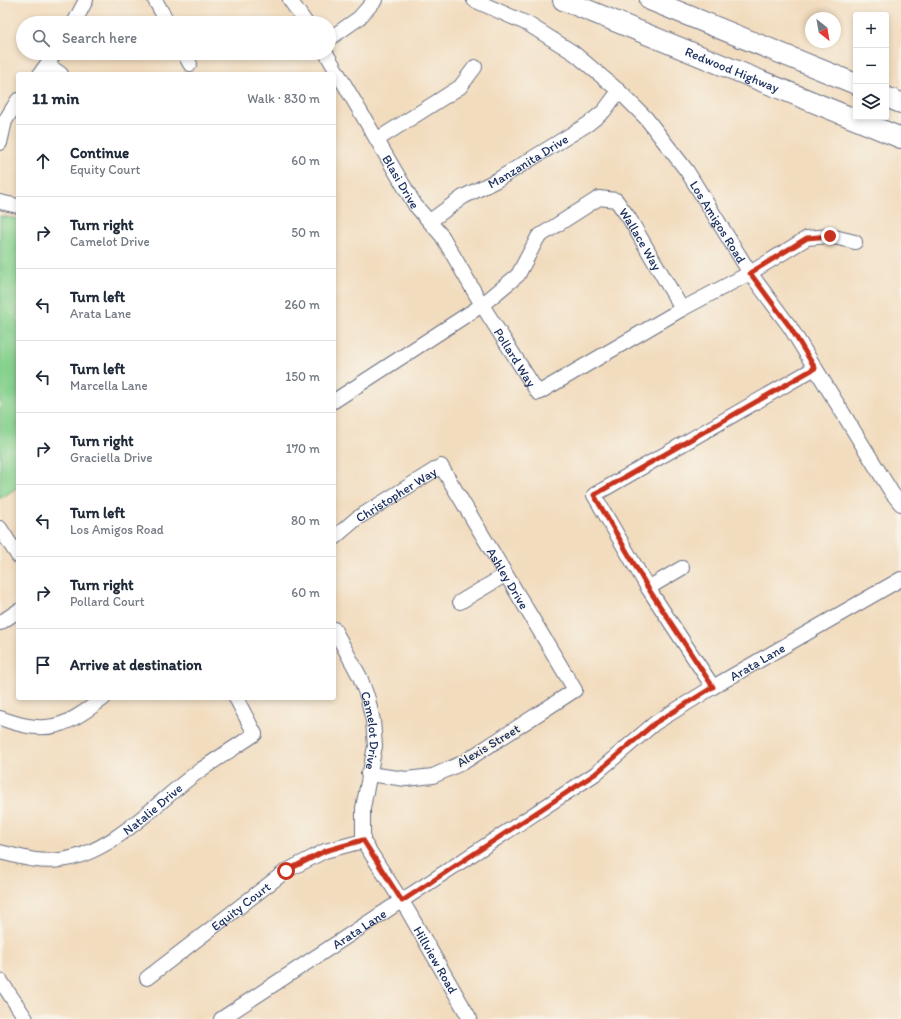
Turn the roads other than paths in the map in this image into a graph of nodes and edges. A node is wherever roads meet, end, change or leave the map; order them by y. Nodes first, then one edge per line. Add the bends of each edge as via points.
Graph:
1 (86, 0) edge
2 (155, 0) edge
3 (290, 0) edge
4 (376, 0) edge
5 (474, 0) edge
6 (563, 0) edge
7 (650, 0) edge
8 (78, 16) edge
9 (164, 16) edge
10 (301, 16) edge
11 (336, 34) edge
12 (330, 60) edge
13 (47, 64) edge
14 (475, 67) dead end
15 (58, 72) edge
16 (853, 83) edge
17 (619, 91) junction
18 (889, 98) edge
19 (803, 99) junction
20 (901, 103) edge
21 (16, 104) edge
22 (901, 138) edge
23 (378, 139) junction
24 (0, 143) edge
25 (901, 152) edge
26 (0, 202) edge
27 (16, 206) edge
28 (430, 221) junction
29 (854, 242) dead end
30 (750, 273) junction
31 (482, 305) junction
32 (682, 309) junction
33 (815, 368) junction
34 (336, 400) edge
35 (441, 466) joint
36 (901, 504) edge
37 (0, 528) edge
38 (336, 536) edge
39 (16, 553) edge
40 (682, 568) dead end
41 (505, 576) junction
42 (901, 579) edge
43 (648, 588) junction
44 (460, 602) dead end
45 (16, 612) edge
46 (0, 623) edge
47 (336, 633) edge
48 (713, 687) junction
49 (575, 690) joint
50 (101, 700) edge
51 (237, 700) edge
52 (0, 718) edge
53 (368, 774) junction
54 (363, 840) junction
55 (0, 852) edge
56 (402, 901) junction
57 (147, 978) dead end
58 (0, 980) edge
59 (26, 1019) edge
60 (221, 1019) edge
61 (470, 1019) edge

1 - 8 street
2 - 9 street
3 - 10 street
4 - 11 street via 359,18
5 - 17 street, Los Amigos Road via 528,24 574,53
6 - 19 highway, Redwood Highway
7 - 16 highway
12 - 23 street, Blasi Drive
13 - 15 street
14 - 23 street via 460,87
17 - 28 street, Manzanita Drive via 604,111 588,124 497,180 463,197
17 - 30 street, Los Amigos Road via 646,118 687,171
18 - 20 highway
19 - 22 highway, Redwood Highway
19 - 25 highway
21 - 24 street via 6,121
23 - 28 street, Blasi Drive via 415,205
26 - 27 street
28 - 31 street, Blasi Drive via 442,236
29 - 30 street, Pollard Way via 830,236 807,238
30 - 32 street, Pollard Way
30 - 33 street, Los Amigos Road via 790,327
31 - 32 street, Pollard Way via 538,394
31 - 32 street, Wallace Way via 518,275 538,237 599,198 616,200
31 - 34 street
33 - 36 street, Los Amigos Road via 892,494
33 - 43 street via 594,495
35 - 38 street, Christopher Way via 356,519
35 - 41 street, Ashley Drive
37 - 39 street
40 - 43 street
41 - 44 street
41 - 49 street, Ashley Drive
42 - 48 street, Arata Lane
43 - 48 street
45 - 46 street
47 - 53 street, Camelot Drive via 360,677 368,699 375,746
48 - 56 street, Arata Lane via 655,723 595,774
49 - 53 street, Alexis Street via 464,762 433,776 406,779
50 - 52 street via 66,723 46,728 18,725
51 - 55 street, Natalie Drive via 255,734 199,771 106,845 84,855 60,860 32,860
53 - 54 street, Camelot Drive via 363,808
54 - 56 street
54 - 57 street, Equity Court via 325,851 286,871
56 - 60 street, Arata Lane
56 - 61 street, Hillview Road
58 - 59 street

